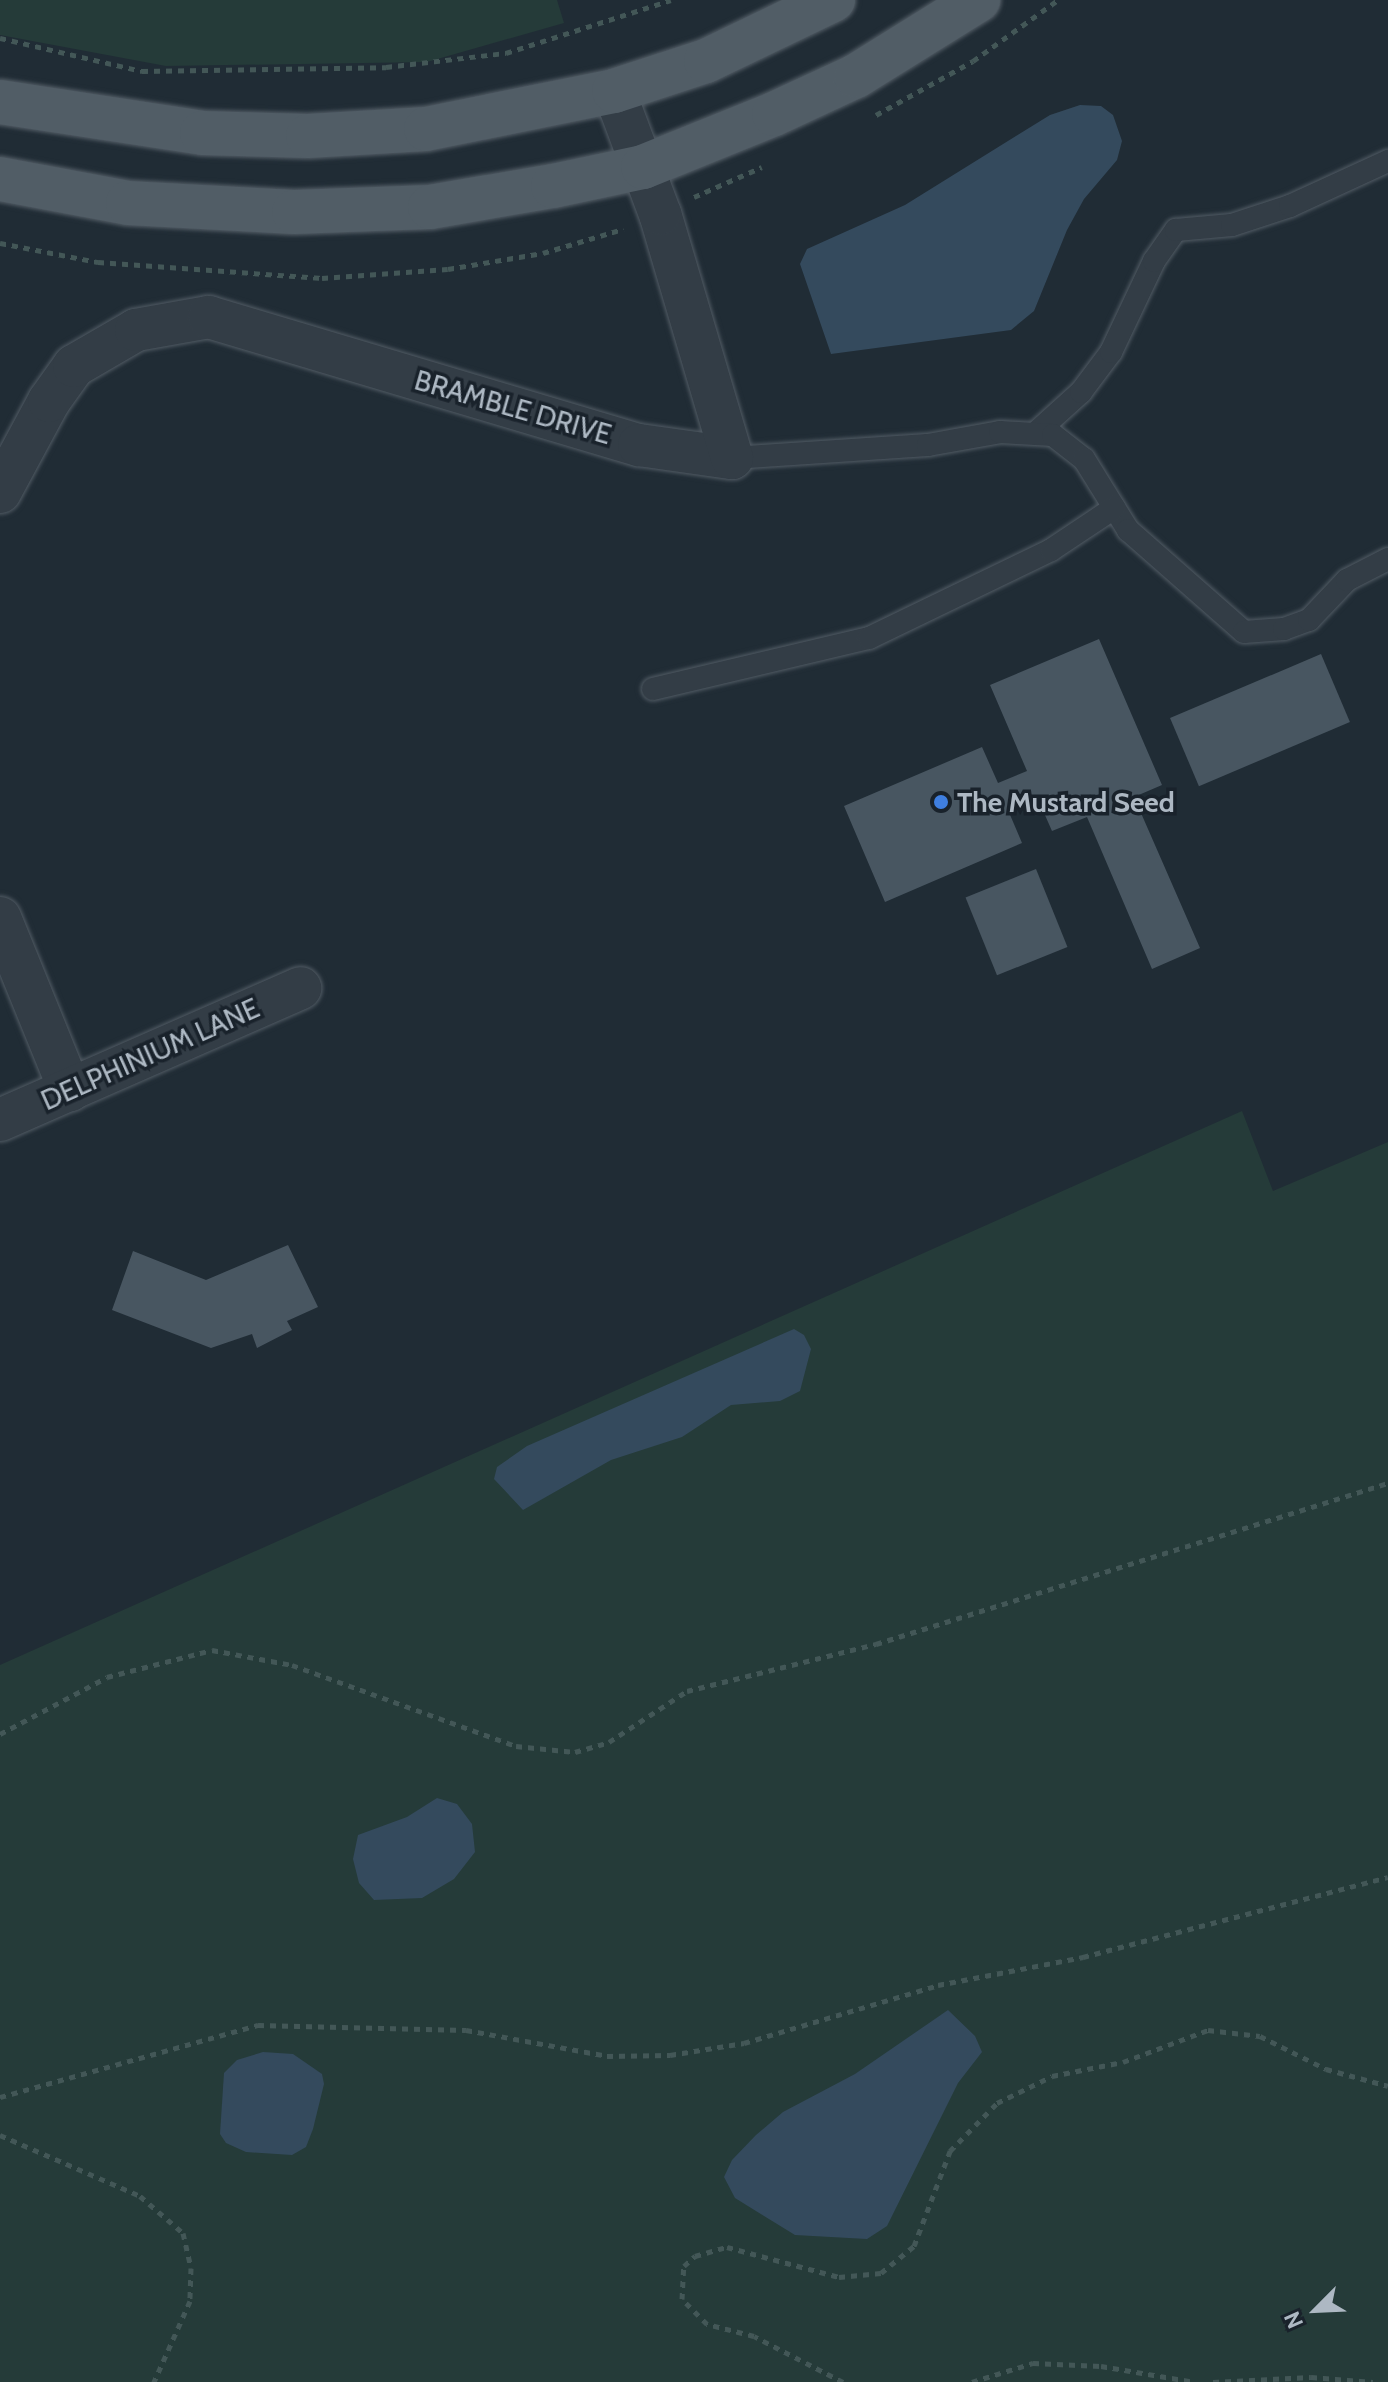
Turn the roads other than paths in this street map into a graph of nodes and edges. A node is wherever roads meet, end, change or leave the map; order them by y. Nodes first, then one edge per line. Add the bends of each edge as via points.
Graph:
1 (833, 0) edge
2 (978, 0) edge
3 (614, 91) junction
4 (0, 102) edge
5 (1388, 161) edge
6 (643, 167) junction
7 (0, 179) edge
8 (1039, 430) junction
9 (732, 458) junction
10 (0, 492) edge
11 (1114, 508) junction
12 (1388, 559) edge
13 (653, 689) dead end
14 (0, 918) edge
15 (300, 988) dead end
16 (70, 1090) junction
17 (0, 1120) edge

1 - 3 main road via 706,61
2 - 6 main road via 856,76
3 - 4 main road via 426,129 308,136 161,129
3 - 6 street
5 - 8 lane via 1247,220 1176,230 1154,261 1111,352 1081,392
6 - 7 main road via 430,207 294,212 128,203
6 - 9 street
8 - 9 lane via 928,445
8 - 11 lane via 1067,443 1084,459
9 - 10 street, BRAMBLE DRIVE via 639,445 209,317 136,330 74,366
11 - 12 lane via 1128,530 1244,632 1284,629 1309,620 1347,580
11 - 13 lane via 1051,550 869,638
14 - 16 street
15 - 16 street, DELPHINIUM LANE
16 - 17 street, DELPHINIUM LANE

